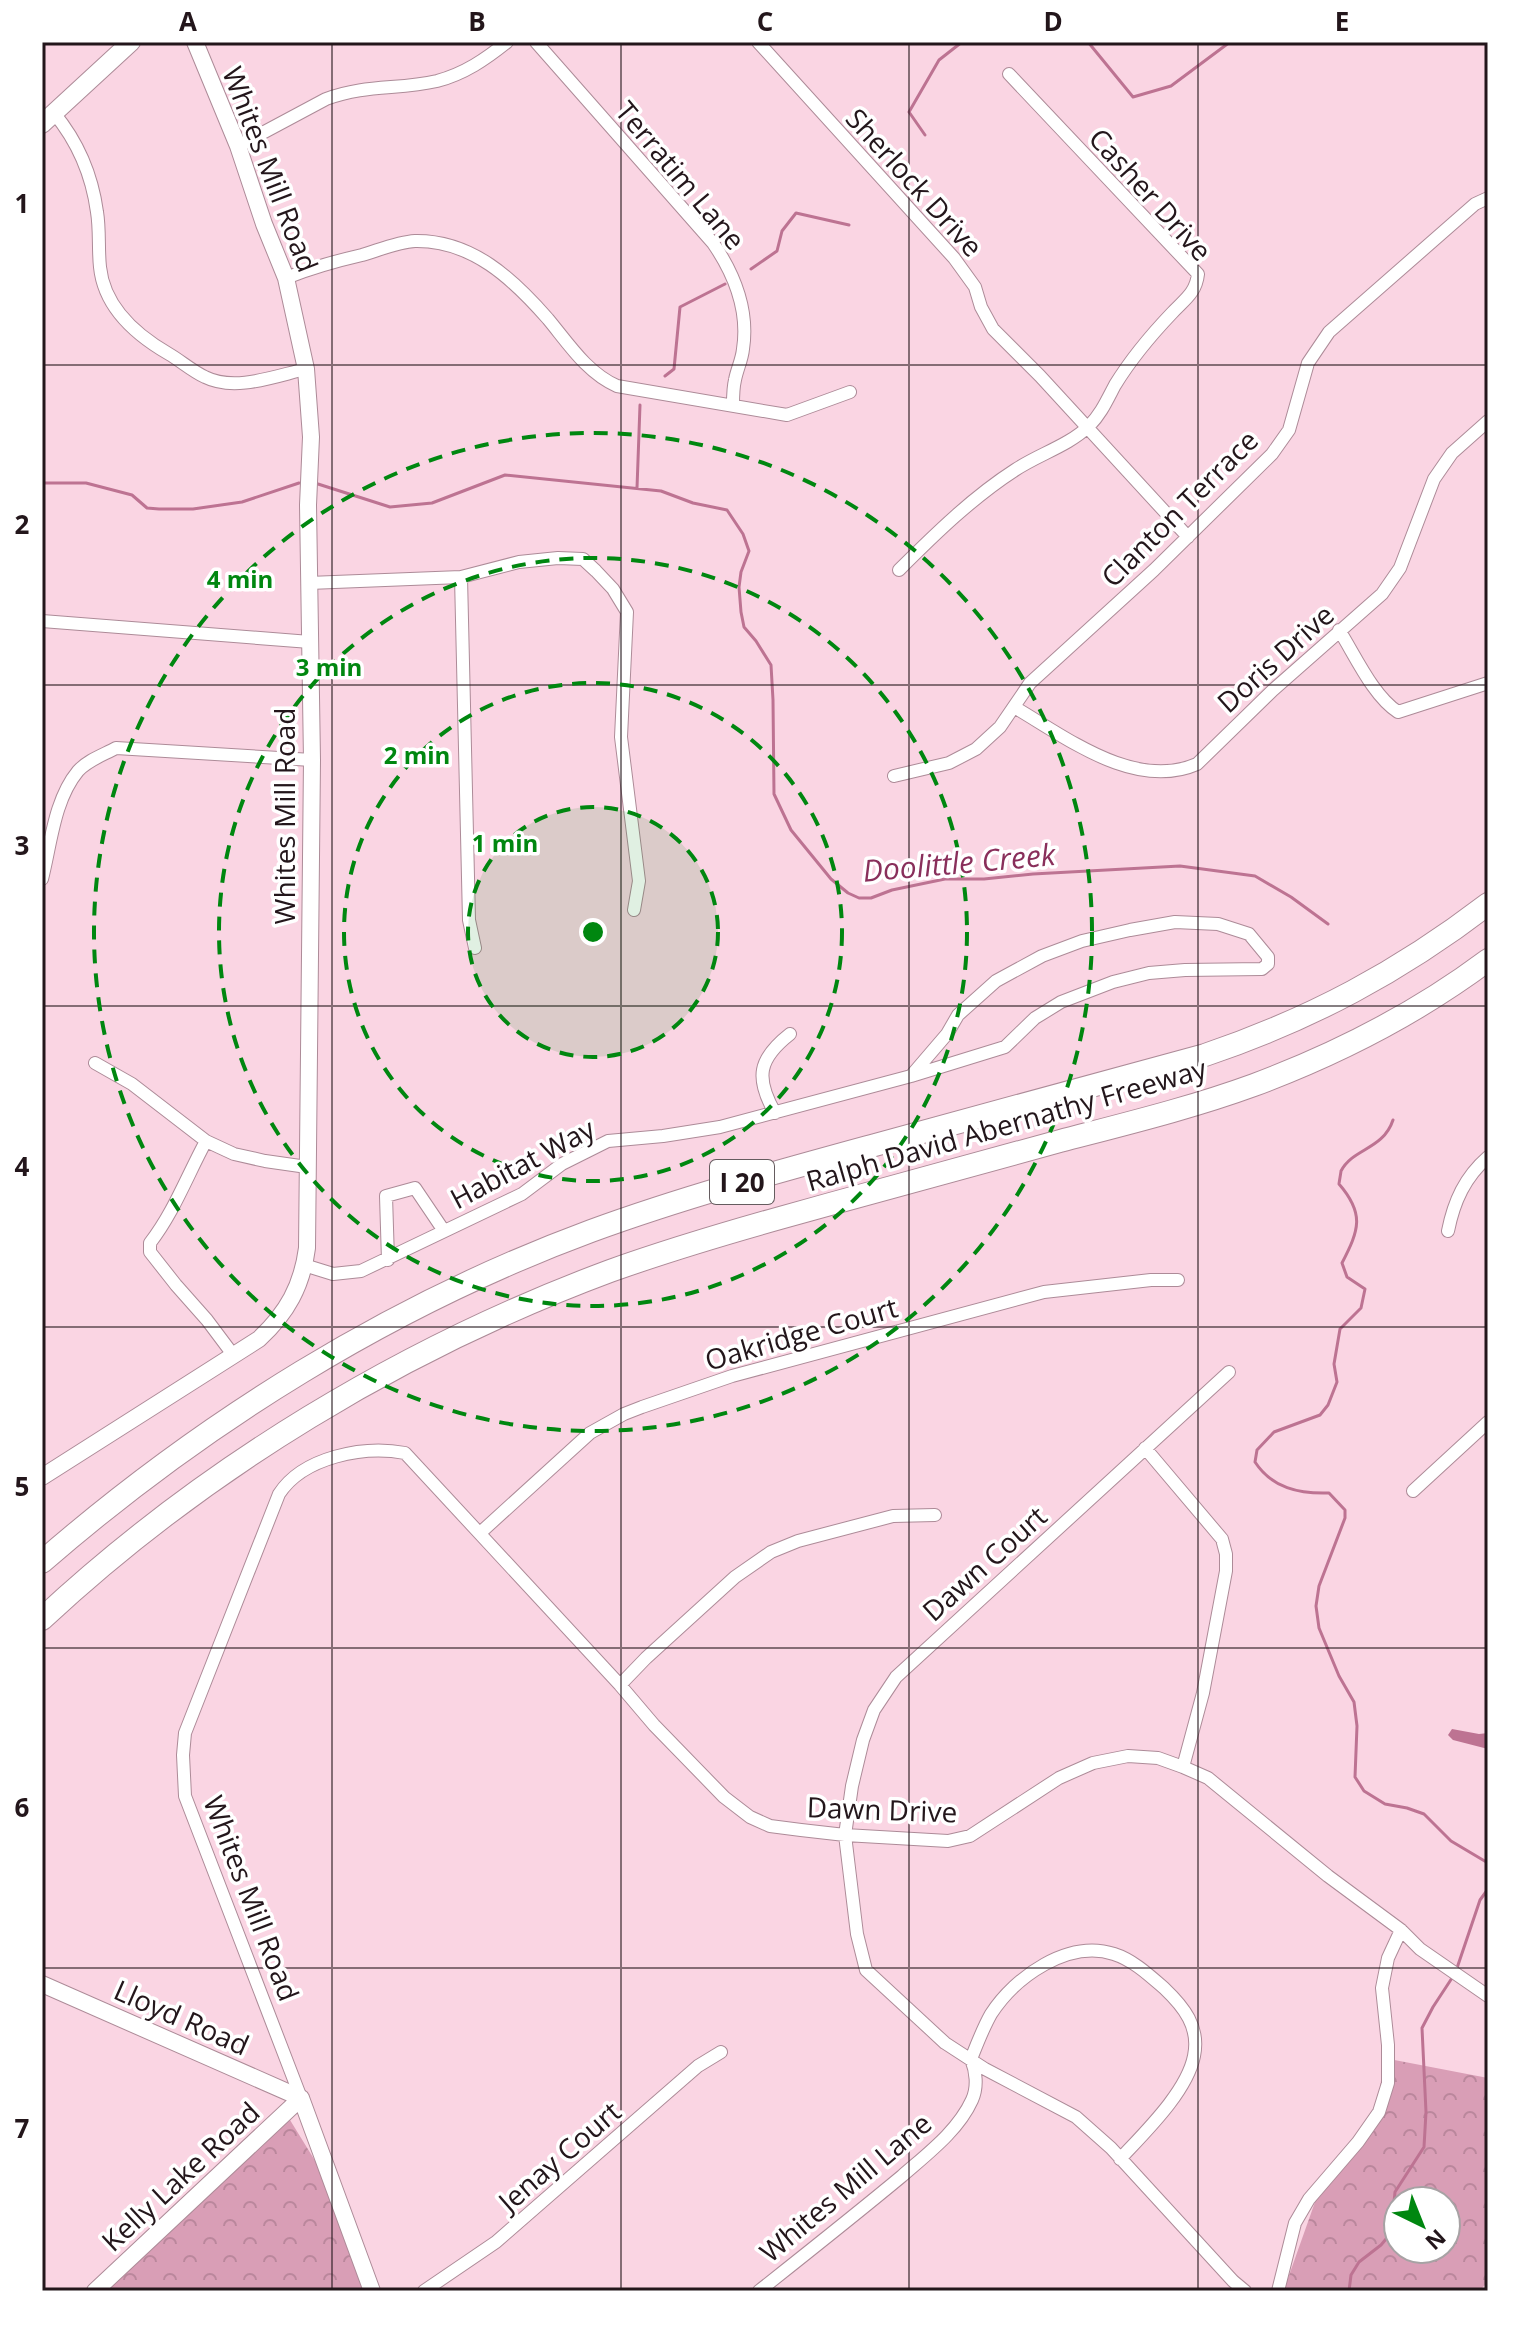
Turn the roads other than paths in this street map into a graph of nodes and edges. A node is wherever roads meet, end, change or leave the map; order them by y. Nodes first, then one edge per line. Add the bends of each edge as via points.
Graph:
1 (131, 42) edge
2 (195, 42) edge
3 (507, 42) edge
4 (536, 42) edge
5 (758, 42) edge
6 (1009, 74) dead end
7 (48, 119) edge
8 (238, 146) junction
9 (1488, 198) edge
10 (286, 278) junction
11 (306, 369) junction
12 (850, 392) dead end
13 (733, 405) junction
14 (1488, 421) edge
15 (1088, 428) junction
16 (1188, 537) junction
17 (899, 570) dead end
18 (461, 577) junction
19 (309, 583) junction
20 (42, 621) edge
21 (1339, 630) junction
22 (310, 642) junction
23 (1488, 683) edge
24 (1014, 707) junction
25 (312, 760) junction
26 (894, 776) dead end
27 (42, 879) edge
28 (1488, 904) edge
29 (634, 910) dead end
30 (475, 948) dead end
31 (1488, 960) edge
32 (790, 1034) dead end
33 (95, 1063) dead end
34 (911, 1076) junction
35 (775, 1113) junction
36 (206, 1141) junction
37 (1488, 1157) edge
38 (307, 1167) junction
39 (444, 1231) junction
40 (1448, 1231) dead end
41 (388, 1260) junction
42 (304, 1265) junction
43 (1178, 1280) dead end
44 (234, 1356) junction
45 (1229, 1372) dead end
46 (1488, 1422) edge
47 (1145, 1448) junction
48 (380, 1451) joint
49 (42, 1477) edge
50 (1413, 1491) dead end
51 (935, 1515) dead end
52 (480, 1533) junction
53 (42, 1562) edge
54 (42, 1619) edge
55 (620, 1685) junction
56 (1183, 1767) junction
57 (845, 1835) junction
58 (1401, 1930) junction
59 (42, 1984) edge
60 (1488, 1996) edge
61 (721, 2052) dead end
62 (971, 2059) junction
63 (301, 2098) junction
64 (1120, 2159) junction
65 (95, 2291) edge
66 (372, 2291) edge
67 (424, 2291) edge
68 (759, 2291) edge
69 (1245, 2291) edge
70 (1278, 2291) edge

1 - 7 main road
2 - 8 street, Whites Mill Road
3 - 8 street via 450,77 341,94
4 - 13 street, Terratim Lane via 726,261 744,320
5 - 15 street, Sherlock Drive via 954,258 975,287 993,329
6 - 15 street, Casher Drive via 1198,274 1191,295 1146,341
7 - 11 street via 73,138 82,156 98,215 100,270 108,295 127,324 206,378 237,384
8 - 10 street, Whites Mill Road
9 - 16 street, Clanton Terrace via 1329,332 1308,363 1289,430 1272,454
10 - 11 street, Whites Mill Road
10 - 13 street via 414,241 451,247 506,275 603,380
11 - 19 street, Whites Mill Road via 311,437
12 - 13 street via 787,415
14 - 21 street, Doris Drive via 1452,453 1434,479 1392,581
15 - 16 street, Sherlock Drive
15 - 17 street via 995,483
16 - 24 street, Clanton Terrace via 1030,683
18 - 19 street
18 - 29 street via 519,562 583,559 627,612 621,737 639,881
18 - 30 street via 469,920
19 - 22 street, Whites Mill Road
20 - 22 street
21 - 23 street via 1388,706 1398,712
21 - 24 street, Doris Drive via 1197,764 1183,770 1140,771 1110,761
22 - 25 street, Whites Mill Road
24 - 26 street, Clanton Terrace via 976,749 949,763
25 - 27 street via 116,748 91,760 67,788
25 - 38 street, Whites Mill Road
28 - 53 highway, Ralph David Abernathy Freeway / I 20 via 1361,989 1247,1041 715,1189 588,1232 479,1278 358,1340 221,1424 126,1492
31 - 54 highway, Ralph David Abernathy Freeway / I 20 via 1379,1029 1251,1086 673,1249 475,1329 361,1388 249,1457 148,1530
32 - 35 street via 765,1060 762,1083
33 - 36 street via 132,1084
34 - 34 street, Habitat Way via 958,1015 996,981 1082,941 1175,922 1218,924 1249,934 1268,957 1262,969 1149,973 1113,982 1061,1002 1005,1047
34 - 35 street, Habitat Way
35 - 39 street, Habitat Way via 720,1127 608,1141 562,1164 522,1194
36 - 38 street via 234,1154
36 - 44 street via 174,1208 150,1243 150,1252
37 - 40 street via 1458,1196
38 - 42 street, Whites Mill Road
39 - 41 street, Habitat Way
39 - 41 street via 415,1188 386,1196
41 - 42 street, Habitat Way via 347,1274
42 - 44 street, Whites Mill Road via 282,1315
43 - 52 street, Oakridge Court via 1044,1292 732,1376 642,1407 590,1433
44 - 49 street, Whites Mill Road
45 - 47 street, Dawn Court
46 - 50 street
47 - 56 street via 1222,1539 1226,1554 1203,1693
47 - 57 street, Dawn Court via 896,1677 874,1710 863,1740
48 - 52 street, Dawn Drive via 405,1453
48 - 63 street, Whites Mill Road via 338,1455 283,1488 185,1733 185,1796
51 - 55 street via 893,1516 771,1552 735,1577
52 - 55 street, Dawn Drive
55 - 57 street, Dawn Drive via 724,1797 750,1817 770,1826
56 - 57 street, Dawn Drive via 1128,1756 1093,1763 1059,1778 970,1836 948,1841
56 - 58 street, Dawn Drive via 1208,1778
57 - 62 street, Dawn Court via 866,1970 945,2043
58 - 60 street, Dawn Drive
58 - 70 street via 1382,1988 1388,2083 1379,2112 1295,2223
59 - 63 street, Lloyd Road
61 - 67 street, Jenay Court via 698,2066 496,2242
62 - 64 street via 1076,2117
62 - 64 street, Whites Mill Lane via 991,2014 1044,1964 1072,1952 1099,1950 1138,1967 1187,2013 1195,2054 1190,2072 1169,2103
62 - 68 street, Whites Mill Lane via 973,2098 960,2121 873,2200
63 - 65 street, Kelly Lake Road
63 - 66 street, Whites Mill Road
64 - 69 street

